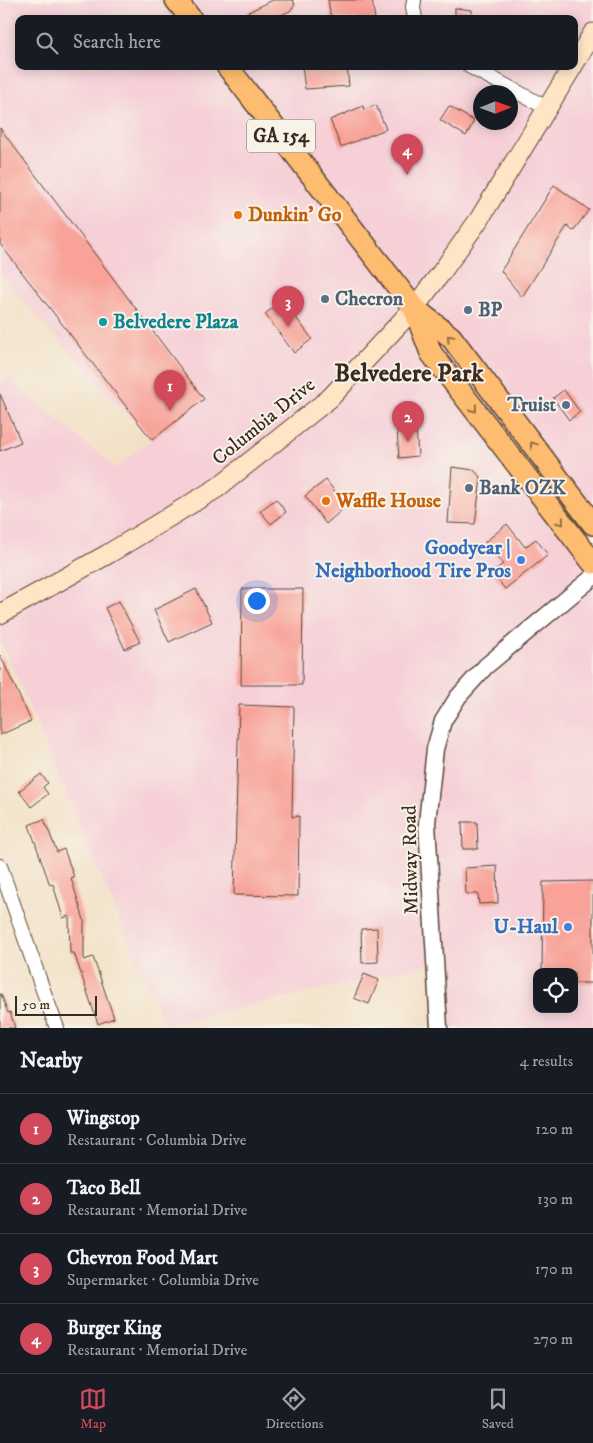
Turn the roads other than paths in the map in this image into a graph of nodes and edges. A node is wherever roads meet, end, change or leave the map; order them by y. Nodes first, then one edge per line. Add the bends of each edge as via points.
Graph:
1 (176, 0) edge
2 (414, 0) edge
3 (188, 15) edge
4 (414, 15) edge
5 (593, 33) edge
6 (578, 57) edge
7 (231, 70) edge
8 (476, 70) edge
9 (570, 70) edge
10 (547, 108) junction
11 (414, 308) junction
12 (593, 524) edge
13 (593, 563) edge
14 (593, 577) edge
15 (0, 614) edge
16 (0, 866) edge
17 (57, 1028) edge
18 (439, 1028) edge

1 - 3 main road
2 - 4 street
5 - 6 main road, Columbia Drive
7 - 11 main road, GA 154
8 - 10 street
9 - 10 main road, Columbia Drive
10 - 11 main road, Columbia Drive via 480,218
12 -> 11 main road, GA 154 via 451,337
11 -> 13 main road, GA 154 via 431,353
11 - 15 main road, Columbia Drive via 330,398 217,488
14 - 18 street, Midway Road via 486,666 458,697 443,721 435,748 427,823
16 - 17 street

